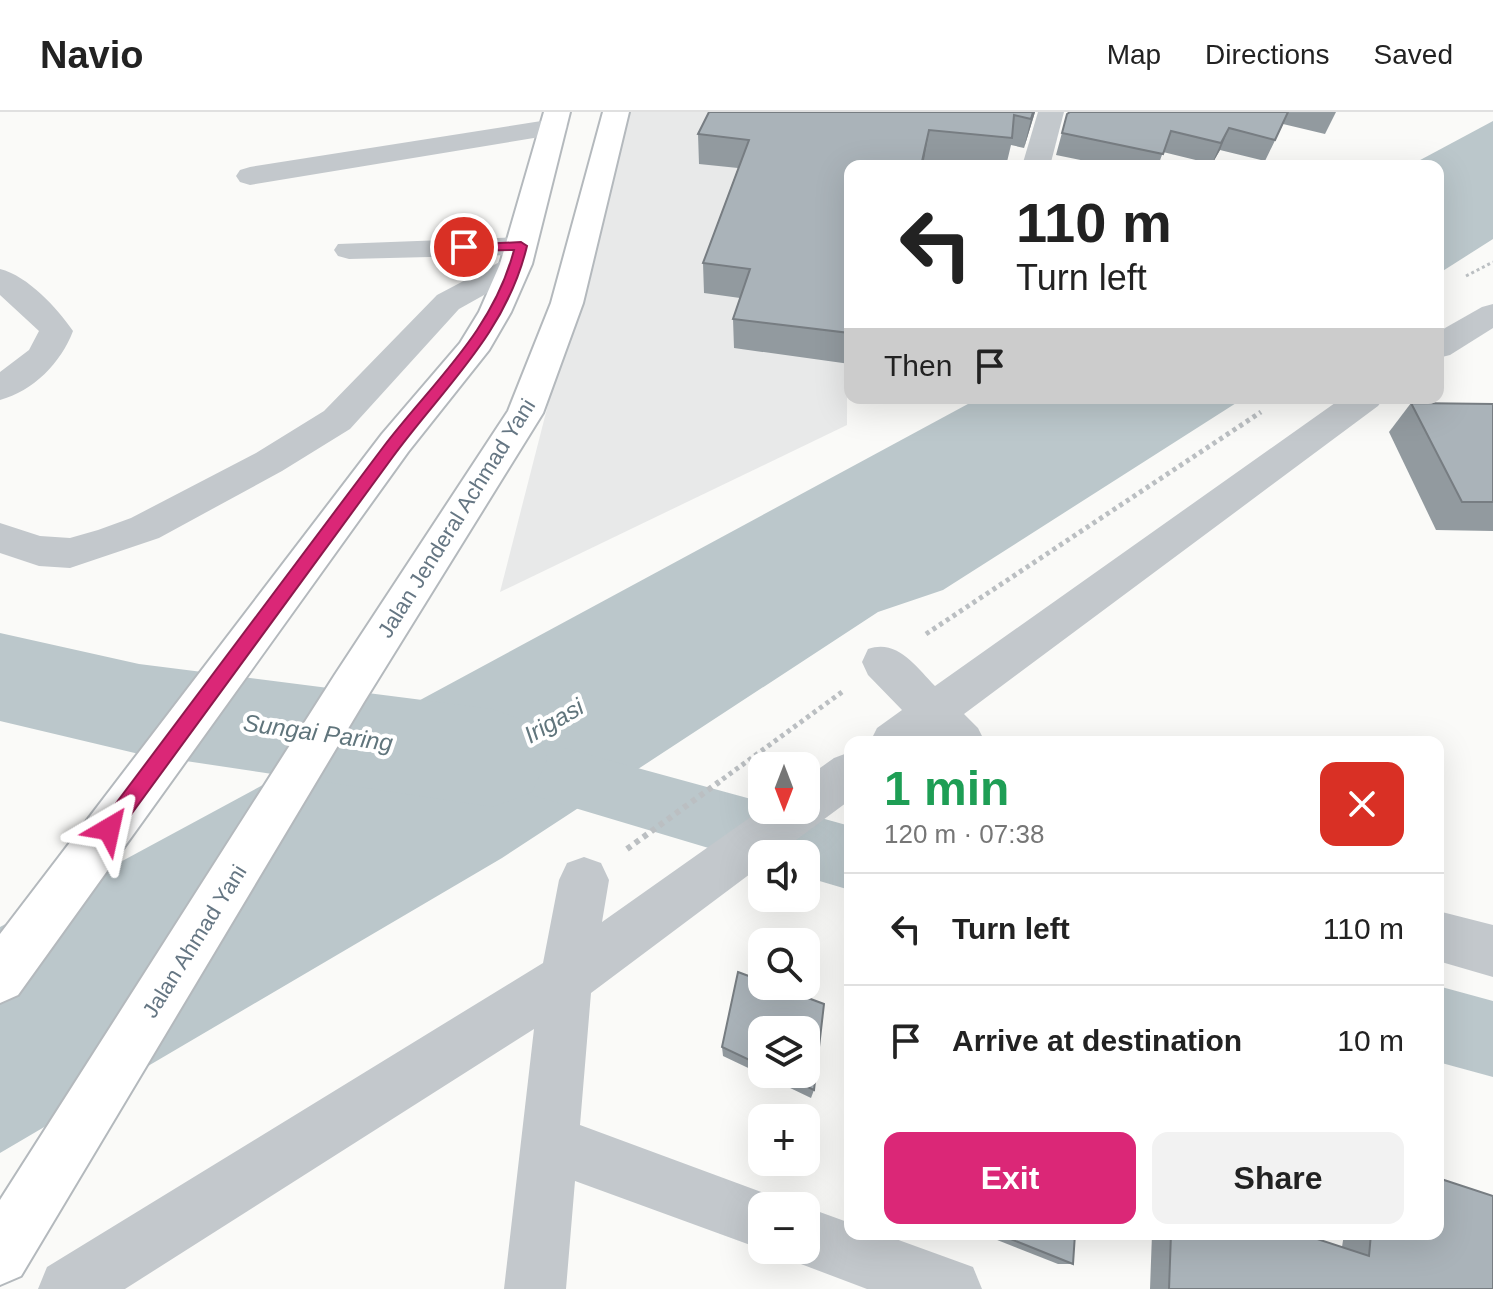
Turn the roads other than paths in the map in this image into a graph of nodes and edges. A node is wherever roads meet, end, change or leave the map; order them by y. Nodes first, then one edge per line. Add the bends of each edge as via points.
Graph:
1 (616, 112) edge
2 (1051, 112) edge
3 (555, 120) edge
4 (1038, 160) edge
5 (250, 176) dead end
6 (349, 250) dead end
7 (519, 255) junction
8 (0, 279) edge
9 (1493, 314) edge
10 (1444, 343) edge
11 (0, 388) edge
12 (1358, 404) edge
13 (0, 538) edge
14 (883, 662) dead end
15 (349, 689) joint
16 (948, 727) edge
17 (915, 736) edge
18 (844, 777) edge
19 (820, 795) edge
20 (780, 824) edge
21 (584, 880) dead end
22 (1444, 938) edge
23 (1493, 951) edge
24 (0, 977) edge
25 (566, 979) junction
26 (549, 1143) junction
27 (748, 1216) edge
28 (820, 1242) edge
29 (0, 1255) edge
30 (69, 1289) edge
31 (535, 1289) edge
32 (951, 1289) edge

1 - 15 highway, Jalan Jenderal Achmad Yani via 566,313 546,368 525,413
2 - 4 street
3 - 5 street
3 - 7 highway
6 - 7 street
7 - 13 street via 448,302 337,420 269,462 106,543 70,553 39,551
7 - 24 highway via 472,350 395,443
8 - 11 street via 56,331 51,348 38,362
9 - 10 street
12 - 16 street via 1113,579
14 - 16 street
15 - 29 highway, Jalan Ahmad Yani
16 - 17 street
18 - 19 street
20 - 25 street
21 - 25 street
22 - 23 street
25 - 26 street
25 - 30 street
26 - 27 street
26 - 31 street
28 - 32 street

